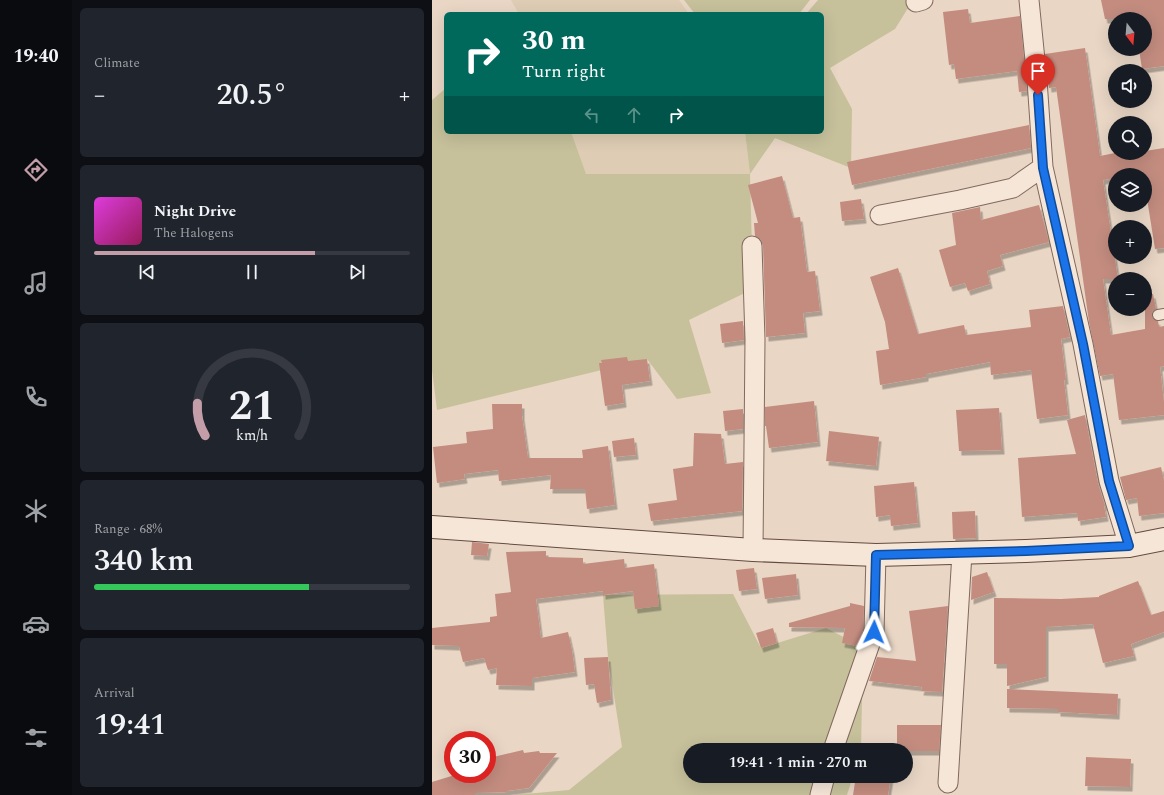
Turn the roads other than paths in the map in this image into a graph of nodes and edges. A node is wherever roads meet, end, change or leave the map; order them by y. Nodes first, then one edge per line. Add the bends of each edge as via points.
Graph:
1 (1029, 0) edge
2 (1043, 168) junction
3 (880, 215) dead end
4 (752, 246) dead end
5 (432, 527) edge
6 (1164, 539) edge
7 (1129, 546) junction
8 (753, 550) junction
9 (962, 553) junction
10 (876, 555) junction
11 (835, 743) edge
12 (823, 783) edge
13 (948, 783) dead end
14 (820, 795) edge

1 - 2 street
2 - 3 street via 1013,188
2 - 7 street via 1083,344 1109,481
4 - 8 street via 756,339
5 - 8 main road
6 - 7 main road
7 - 9 main road
8 - 10 main road
9 - 10 main road
9 - 13 street
10 - 11 street via 874,632
12 - 14 street

